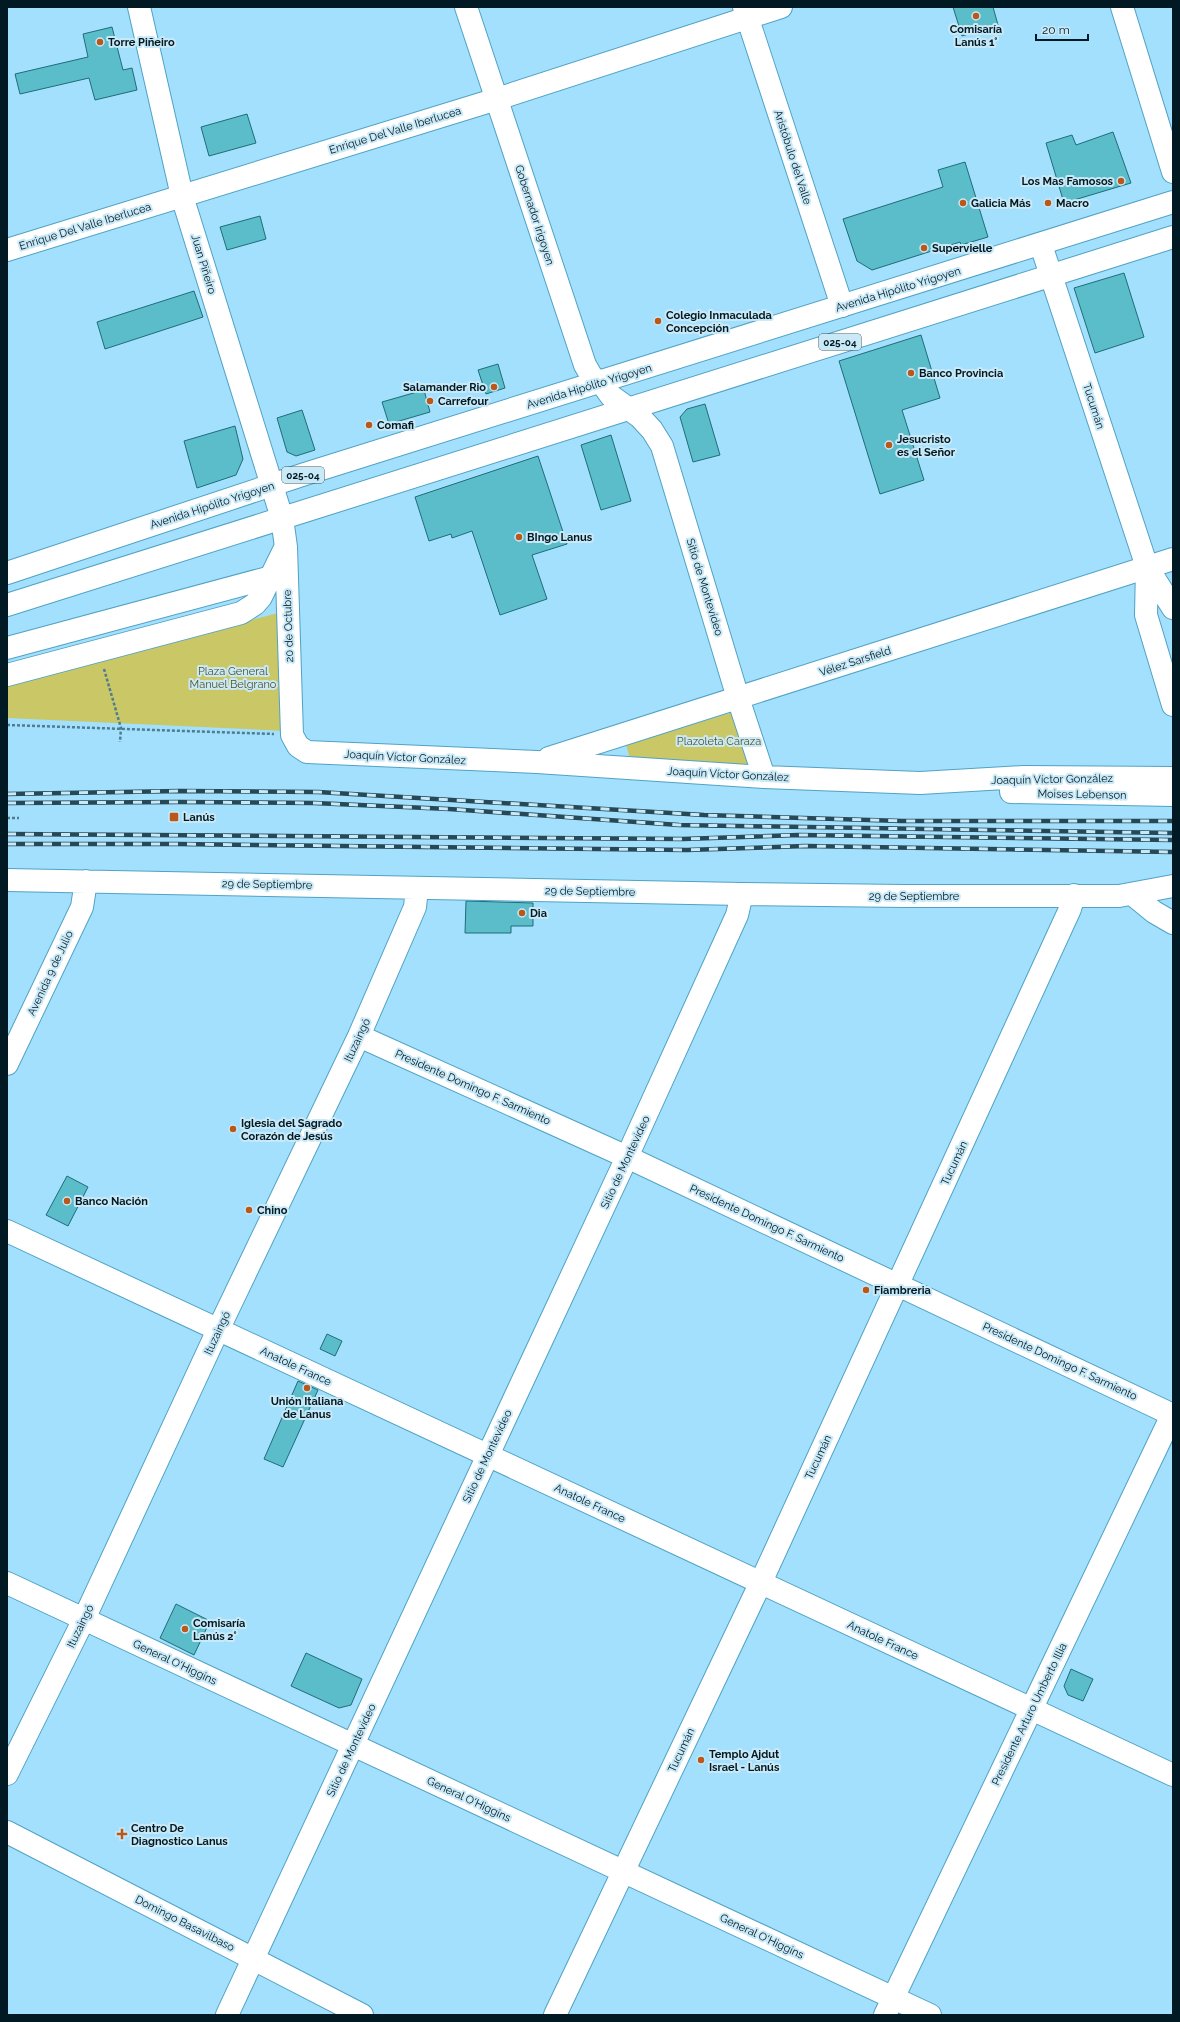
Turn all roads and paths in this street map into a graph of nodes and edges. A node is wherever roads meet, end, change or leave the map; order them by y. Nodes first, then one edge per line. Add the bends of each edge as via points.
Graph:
1 (139, 7) edge
2 (466, 7) edge
3 (781, 7) edge
4 (1122, 7) edge
5 (746, 13) edge
6 (497, 98) junction
7 (1173, 172) edge
8 (182, 196) junction
9 (1173, 202) edge
10 (1173, 237) edge
11 (1041, 245) junction
12 (7, 250) edge
13 (1051, 277) junction
14 (842, 306) junction
15 (601, 382) junction
16 (628, 407) junction
17 (272, 486) junction
18 (282, 518) junction
19 (286, 547) junction
20 (1173, 559) edge
21 (1147, 567) junction
22 (7, 573) edge
23 (271, 577) junction
24 (7, 605) edge
25 (1173, 608) edge
26 (7, 648) edge
27 (1173, 656) edge
28 (7, 675) edge
29 (738, 698) junction
30 (1173, 705) edge
31 (7, 725) edge
32 (121, 728) junction
33 (292, 735) junction
34 (120, 742) dead end
35 (536, 762) junction
36 (764, 777) junction
37 (1173, 778) edge
38 (920, 783) junction
39 (1173, 795) edge
40 (7, 818) edge
41 (19, 818) dead end
42 (7, 880) edge
43 (86, 881) junction
44 (1173, 886) edge
45 (417, 888) junction
46 (742, 894) junction
47 (1132, 894) junction
48 (1074, 895) junction
49 (1173, 923) edge
50 (359, 1036) junction
51 (7, 1064) edge
52 (628, 1157) junction
53 (7, 1231) edge
54 (898, 1284) junction
55 (218, 1330) junction
56 (1173, 1414) edge
57 (487, 1455) junction
58 (760, 1582) junction
59 (7, 1583) edge
60 (84, 1619) junction
61 (1031, 1710) junction
62 (353, 1745) junction
63 (7, 1774) edge
64 (1173, 1775) edge
65 (7, 1832) edge
66 (623, 1872) junction
67 (254, 1959) junction
68 (889, 2006) edge
69 (227, 2015) edge
70 (362, 2015) edge
71 (555, 2015) edge
72 (930, 2015) edge

1 - 8 street, Juan Piñeiro
2 - 6 street, Gobernador Irigoyen
3 - 5 street, Enrique Del Valle Iberlucea
4 - 7 street
5 - 6 street, Enrique Del Valle Iberlucea
5 - 14 street, Aristóbulo del Valle
6 - 8 street, Enrique Del Valle Iberlucea
6 - 15 street, Gobernador Irigoyen via 585,364 592,377
8 - 12 street, Enrique Del Valle Iberlucea
8 - 17 street, Juan Piñeiro
9 - 11 street, Avenida Hipólito Yrigoyen / 025-04
10 - 13 street, 025-04
11 - 13 street, Tucumán
11 - 14 street, Avenida Hipólito Yrigoyen / 025-04
13 - 16 street, 025-04
13 - 21 street, Tucumán
14 - 15 street, Avenida Hipólito Yrigoyen / 025-04
15 - 16 street, Gobernador Irigoyen via 611,396
15 - 17 street, Avenida Hipólito Yrigoyen / 025-04
16 - 18 street, 025-04
16 - 29 street, Sitio de Montevideo via 652,430 664,453
17 - 18 street, Juan Piñeiro
17 - 22 street, Avenida Hipólito Yrigoyen / 025-04
18 - 19 street, 20 de Octubre
18 - 24 street, 025-04
19 - 23 street
19 - 33 street, 20 de Octubre
20 - 21 street, Vélez Sarsfield
21 - 25 street, Tucumán
21 - 27 street
21 - 29 street, Vélez Sarsfield
21 - 30 street, Tucumán via 1146,615
23 - 26 street
23 - 28 street via 255,604 241,613
29 - 35 street, Vélez Sarsfield
29 - 36 street, Sitio de Montevideo
31 - 32 path
32 - 33 path
32 - 34 path
33 - 35 street, Joaquín Víctor González via 298,746 307,752
35 - 36 street, Joaquín Víctor González
36 - 38 street, Joaquín Víctor González
37 - 38 street, Joaquín Víctor González via 1023,778
38 - 39 street, Moises Lebenson via 982,792
40 - 41 path
42 - 43 street, 29 de Septiembre
43 - 45 street, 29 de Septiembre
43 - 51 street, Avenida 9 de Julio via 82,907
44 - 47 street, 29 de Septiembre
45 - 46 street, 29 de Septiembre
45 - 50 street, Ituzaingó via 414,907
46 - 48 street, 29 de Septiembre
46 - 52 street, Sitio de Montevideo via 737,915
47 - 48 street, 29 de Septiembre
47 - 49 street
48 - 54 street, Tucumán via 1070,909
50 - 52 street, Presidente Domingo F. Sarmiento
50 - 55 street, Ituzaingó
52 - 54 street, Presidente Domingo F. Sarmiento
52 - 57 street, Sitio de Montevideo
53 - 55 street, Anatole France
54 - 56 street, Presidente Domingo F. Sarmiento
54 - 58 street, Tucumán
55 - 57 street, Anatole France
55 - 60 street, Ituzaingó
56 - 61 street, Presidente Arturo Umberto Illia
57 - 58 street, Anatole France
57 - 62 street, Sitio de Montevideo
58 - 61 street, Anatole France
58 - 66 street, Tucumán
59 - 60 street, General O'Higgins
60 - 62 street, General O'Higgins
60 - 63 street, Ituzaingó
61 - 64 street, Anatole France
61 - 68 street, Presidente Arturo Umberto Illia
62 - 66 street, General O'Higgins
62 - 67 street, Sitio de Montevideo
65 - 67 street, Domingo Basavilbaso
66 - 68 street, General O'Higgins
66 - 71 street, Tucumán
67 - 69 street, Sitio de Montevideo
67 - 70 street, Domingo Basavilbaso
68 - 72 street, General O'Higgins

